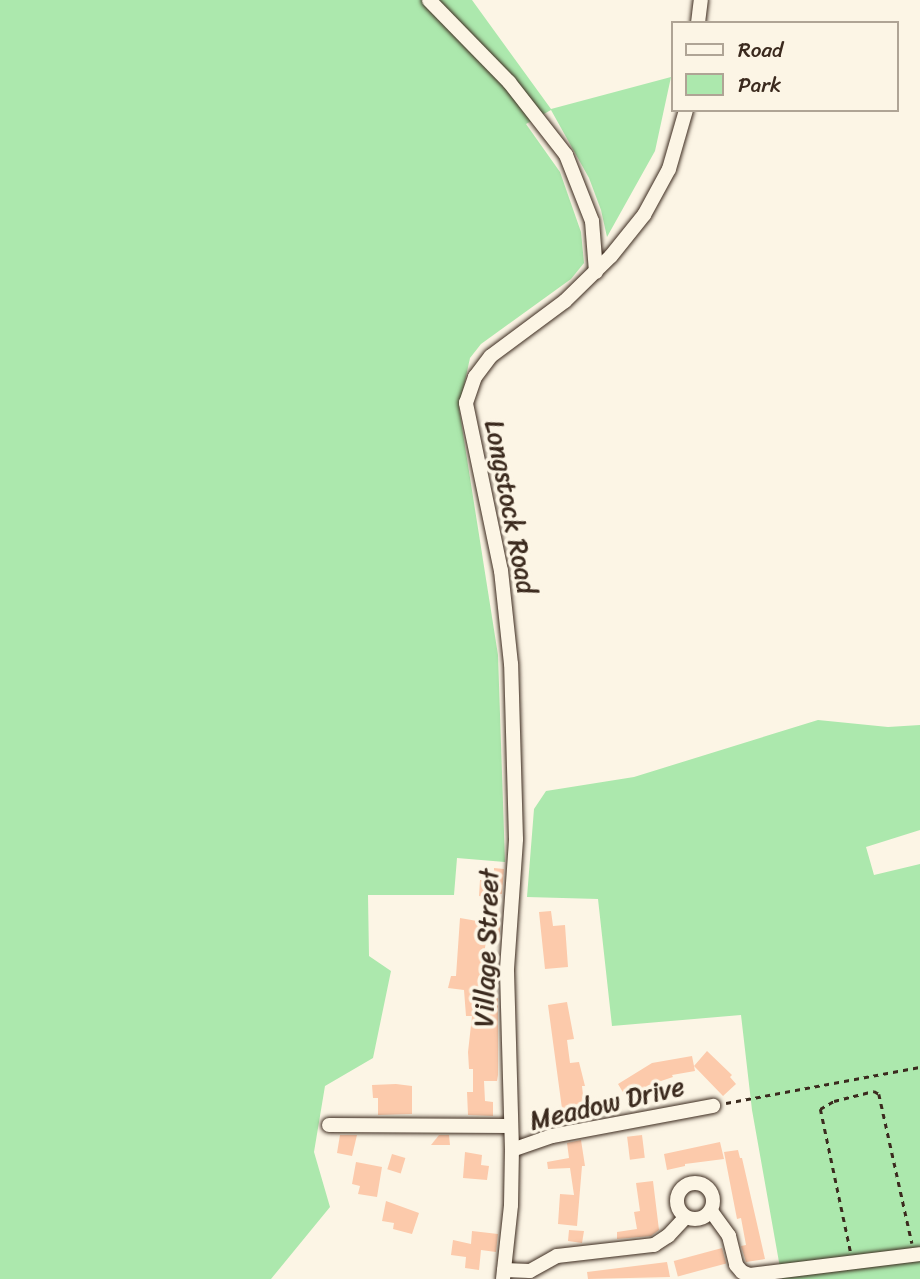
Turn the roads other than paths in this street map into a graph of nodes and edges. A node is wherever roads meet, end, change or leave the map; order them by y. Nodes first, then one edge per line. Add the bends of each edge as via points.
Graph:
1 (429, 0) edge
2 (701, 0) edge
3 (698, 21) edge
4 (686, 112) edge
5 (596, 272) junction
6 (507, 620) joint
7 (713, 1105) road end
8 (329, 1125) dead end
9 (511, 1126) junction
10 (512, 1150) junction
11 (711, 1211) junction
12 (686, 1217) junction
13 (920, 1254) edge
14 (503, 1275) edge

1 - 5 street via 509,82 566,155 592,221
2 - 3 street
4 - 5 street, Longstock Road via 677,147 656,195
5 - 6 street, Longstock Road via 491,356 469,391 468,420
6 - 9 street, Village Street via 516,829 507,969
7 - 10 street, Meadow Drive via 552,1136
8 - 9 street
9 - 10 street, Village Street
10 - 14 street, Village Street
11 - 12 street via 702,1218
11 - 12 street via 714,1199 709,1188 691,1183 681,1189 677,1201
11 - 13 street via 729,1236 736,1265 750,1275
12 - 14 street via 654,1245 557,1256 530,1271

